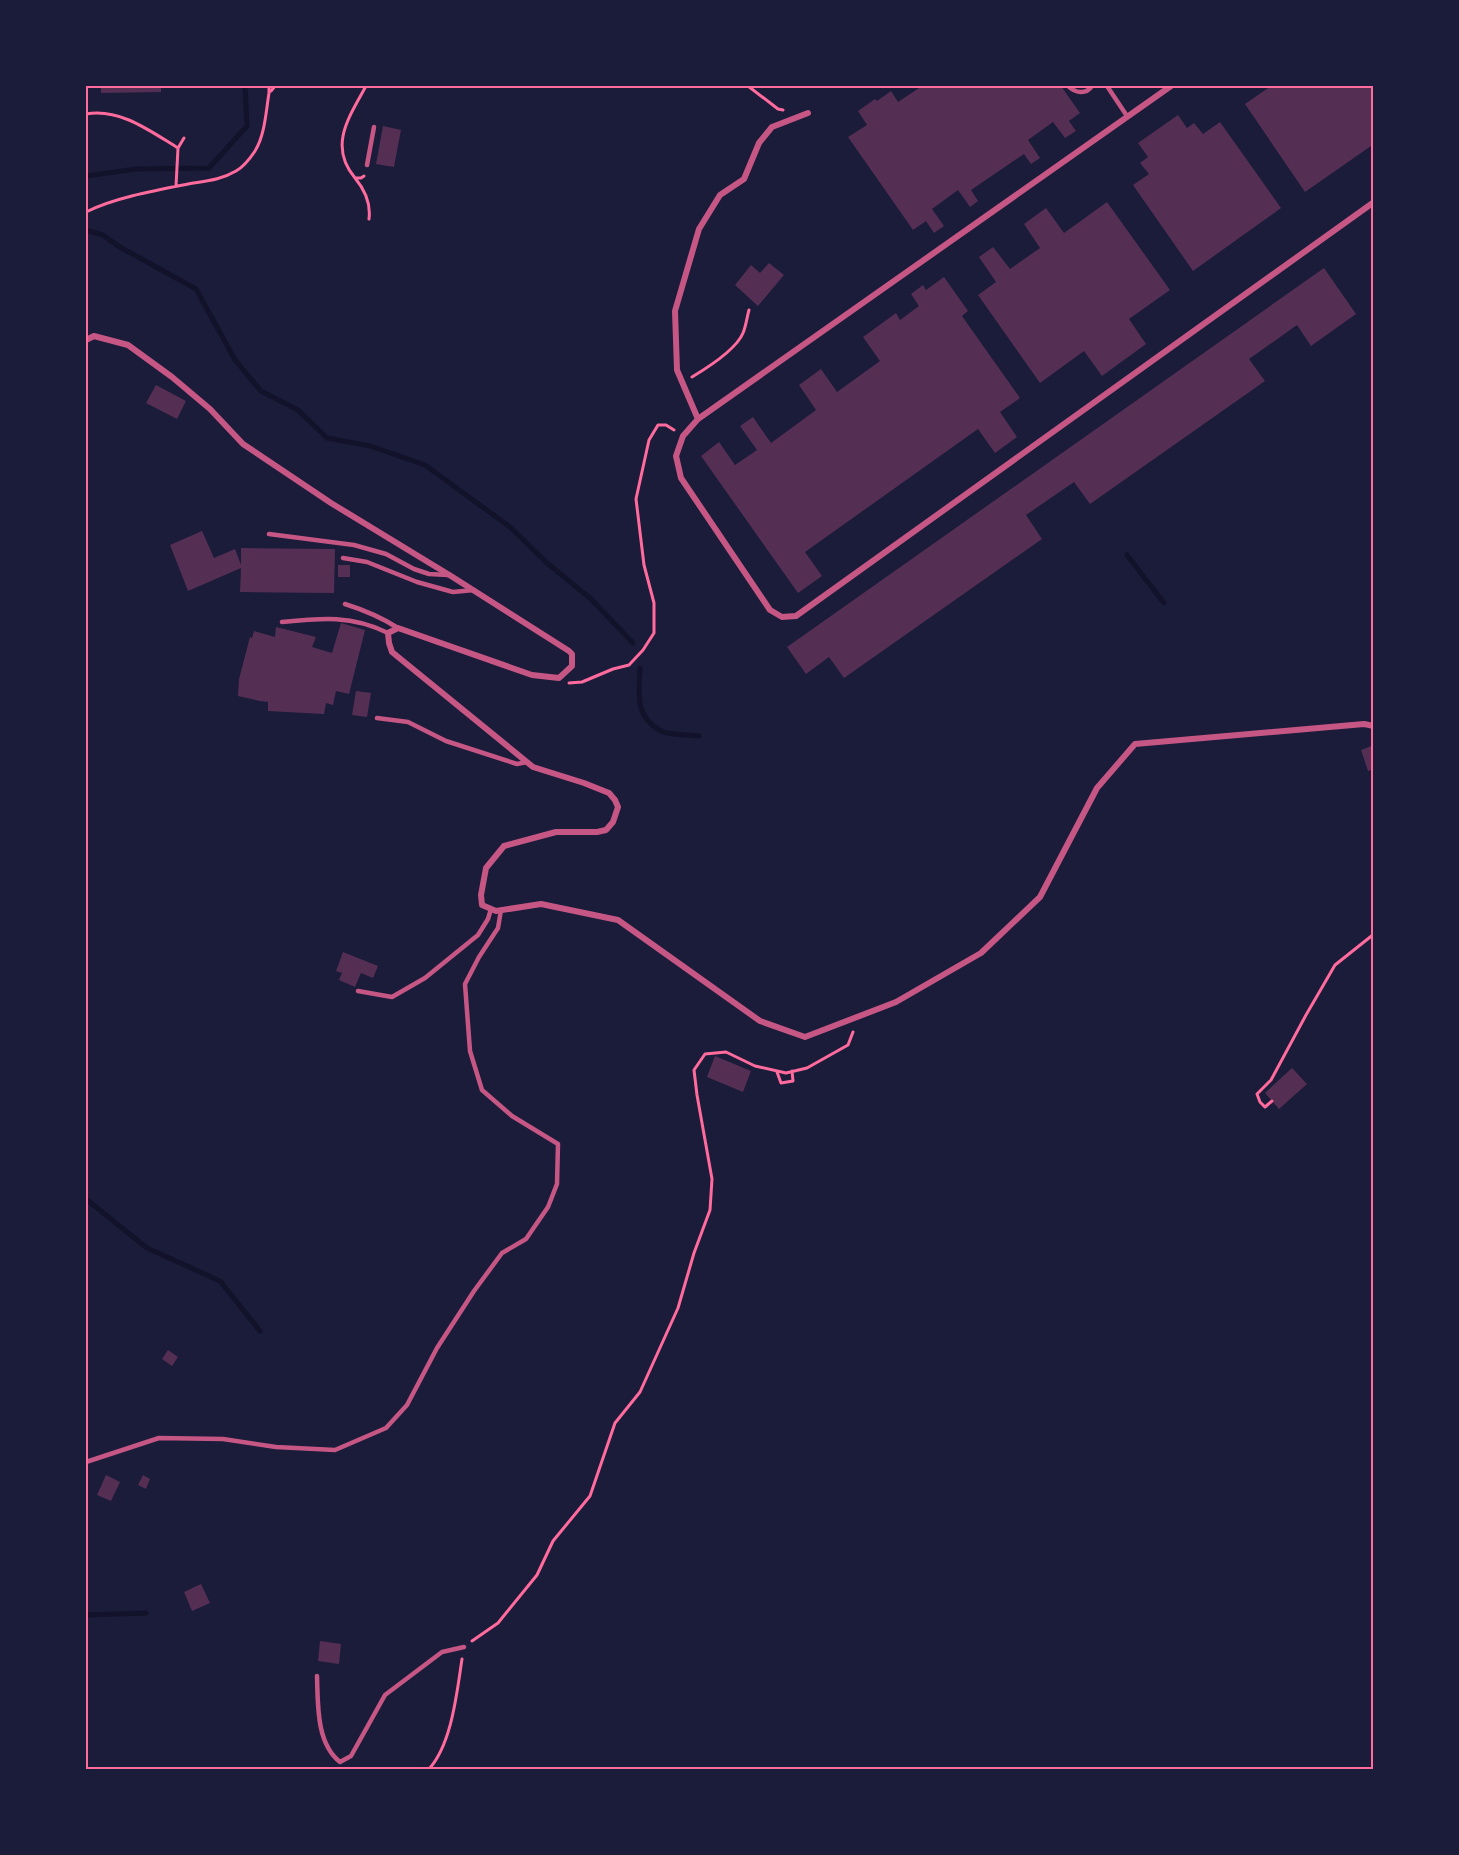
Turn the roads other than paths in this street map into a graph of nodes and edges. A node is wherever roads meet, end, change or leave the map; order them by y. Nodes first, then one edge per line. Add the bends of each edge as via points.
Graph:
1 (1068, 86) edge
2 (1092, 86) edge
3 (1107, 86) edge
4 (1171, 86) edge
5 (805, 114) road end
6 (1127, 116) junction
7 (374, 127) dead end
8 (367, 165) road end
9 (1374, 202) edge
10 (86, 339) edge
11 (698, 419) junction
12 (269, 534) dead end
13 (343, 558) dead end
14 (451, 576) junction
15 (474, 590) junction
16 (345, 604) dead end
17 (282, 622) dead end
18 (398, 628) junction
19 (388, 633) junction
20 (376, 718) dead end
21 (1374, 726) edge
22 (527, 762) junction
23 (491, 909) junction
24 (501, 910) junction
25 (358, 991) dead end
26 (86, 1461) edge
27 (464, 1647) road end
28 (317, 1676) dead end

1 - 2 lane via 1078,92
3 - 6 lane
4 - 6 street
5 - 11 street via 772,127 759,143 744,179 720,195 699,229 675,311 677,370
6 - 11 street
7 - 8 lane
9 - 11 street via 796,616 782,617 770,610 681,478 676,456 683,436
10 - 14 street via 94,336 128,345 210,409 243,444
12 - 14 lane via 354,545 386,554 429,574
13 - 15 lane via 367,561 453,592
14 - 15 street
15 - 18 street via 569,651 572,666 559,678 532,675
16 - 18 lane
17 - 19 lane via 350,619
18 - 19 street
19 - 22 street via 392,652
20 - 22 lane via 408,722 446,741 517,764
21 - 24 street via 1135,744 1097,788 1040,897 981,953 896,1002 805,1037 759,1021 618,920 541,904
22 - 23 street via 609,793 618,807 606,830 556,832 504,846 486,868 482,905
23 - 24 street
23 - 25 lane via 478,935 425,978 392,997
24 - 26 lane via 498,928 465,984 470,1051 482,1090 512,1116 558,1144 557,1184 548,1207 526,1239 501,1253 474,1291 437,1348 407,1405 386,1428 334,1450 223,1439 159,1438
27 - 28 lane via 442,1652 385,1695 351,1756 340,1762 331,1755 319,1720

